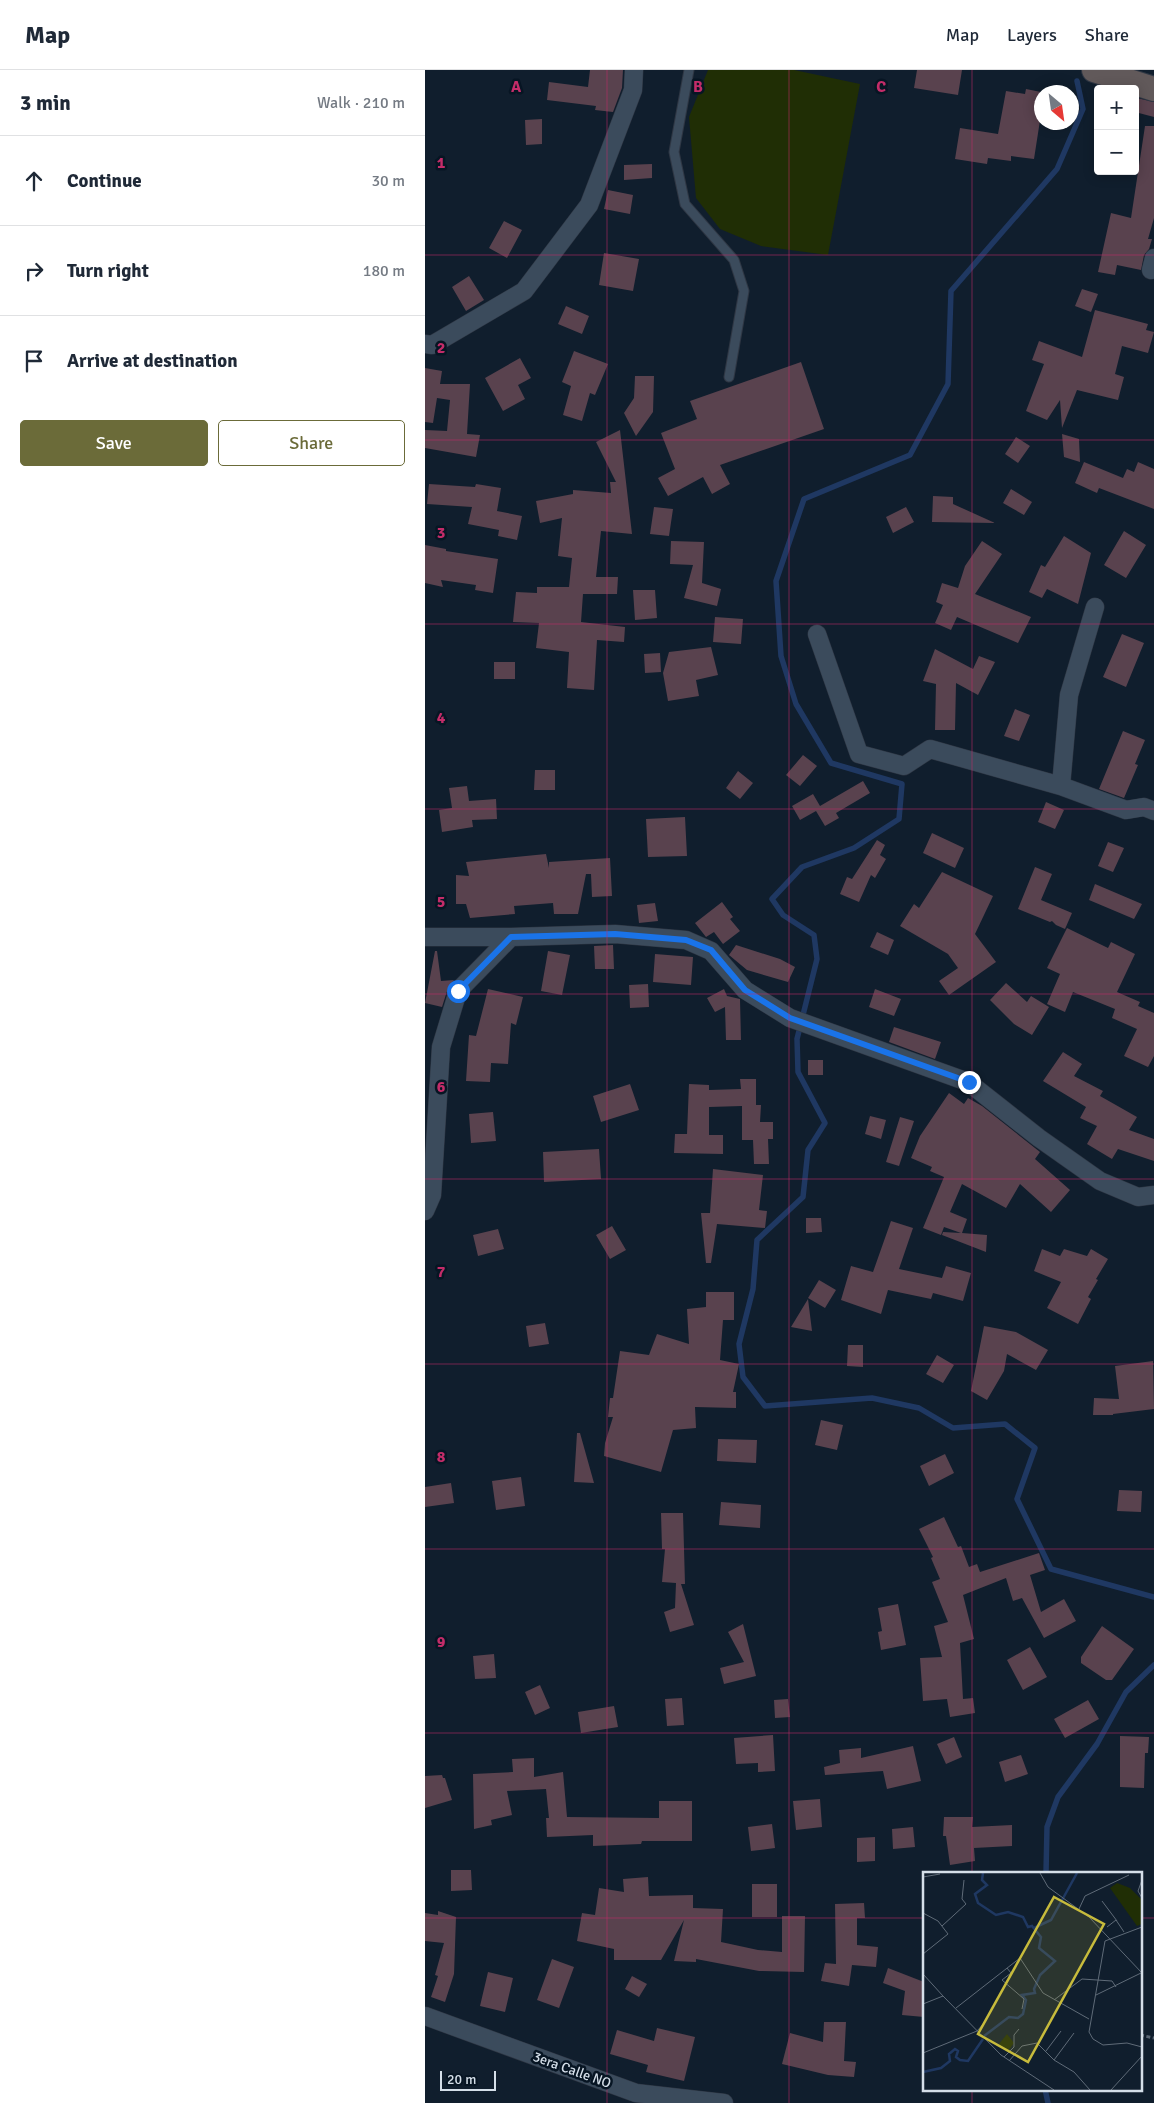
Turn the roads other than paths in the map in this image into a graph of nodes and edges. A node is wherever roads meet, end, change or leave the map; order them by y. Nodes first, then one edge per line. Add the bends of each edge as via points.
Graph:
1 (634, 70) edge
2 (689, 70) edge
3 (1094, 70) edge
4 (1154, 89) edge
5 (425, 344) edge
6 (729, 377) dead end
7 (1095, 607) dead end
8 (817, 634) dead end
9 (1061, 786) junction
10 (1154, 811) edge
11 (425, 937) edge
12 (511, 937) junction
13 (1154, 1195) edge
14 (425, 1211) edge
15 (425, 2016) edge
16 (724, 2103) edge

1 - 5 street via 633,90 589,205 524,291 432,345
2 - 6 lane via 674,152 685,204 734,260 744,291
3 - 4 main road
7 - 9 street via 1069,695
8 - 9 street via 859,754 904,766 931,749
9 - 10 street via 1126,810 1144,807
11 - 12 street
12 - 13 street via 615,934 686,940 711,950 745,990 790,1018 969,1082 1100,1182 1138,1197
12 - 14 street via 458,991 441,1047 432,1195
15 - 16 street, 3era Calle NO via 636,2093

